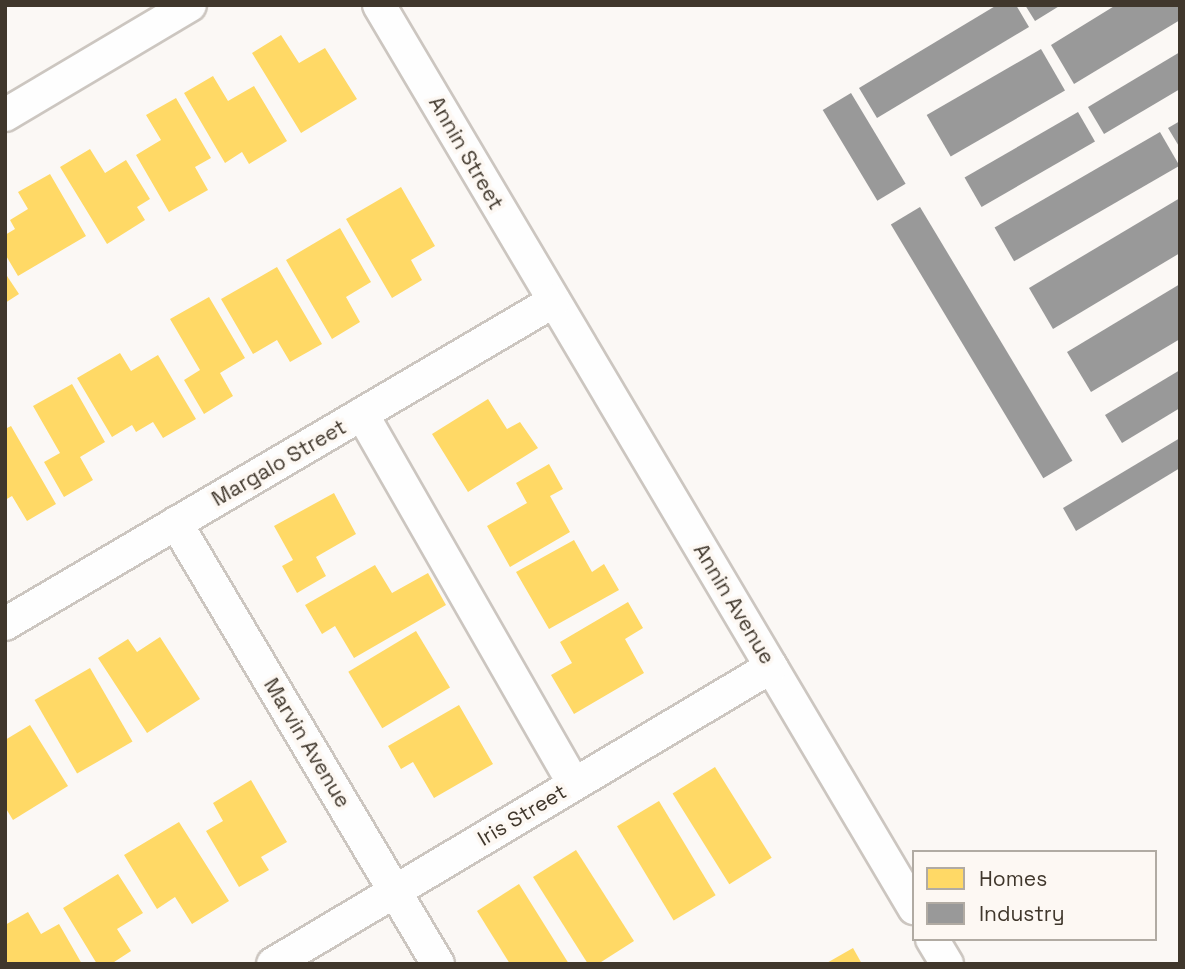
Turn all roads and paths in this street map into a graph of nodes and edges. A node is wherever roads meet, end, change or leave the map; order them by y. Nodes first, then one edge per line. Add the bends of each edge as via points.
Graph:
1 (190, 5) edge
2 (379, 5) edge
3 (5, 115) edge
4 (554, 301) junction
5 (362, 414) junction
6 (176, 523) junction
7 (5, 624) edge
8 (771, 667) junction
9 (574, 784) junction
10 (395, 891) junction
11 (912, 905) edge
12 (933, 941) edge
13 (273, 964) edge
14 (438, 964) edge
15 (947, 964) edge

1 - 3 street
2 - 4 street, Annin Street
4 - 5 street, Margalo Street
4 - 8 street, Annin Avenue
5 - 6 street, Margalo Street
5 - 9 street
6 - 7 street, Margalo Street
6 - 10 street, Marvin Avenue
8 - 9 street, Iris Street
8 - 11 street, Annin Avenue
9 - 10 street, Iris Street
10 - 13 street, Iris Street
10 - 14 street, Marvin Avenue
12 - 15 street

